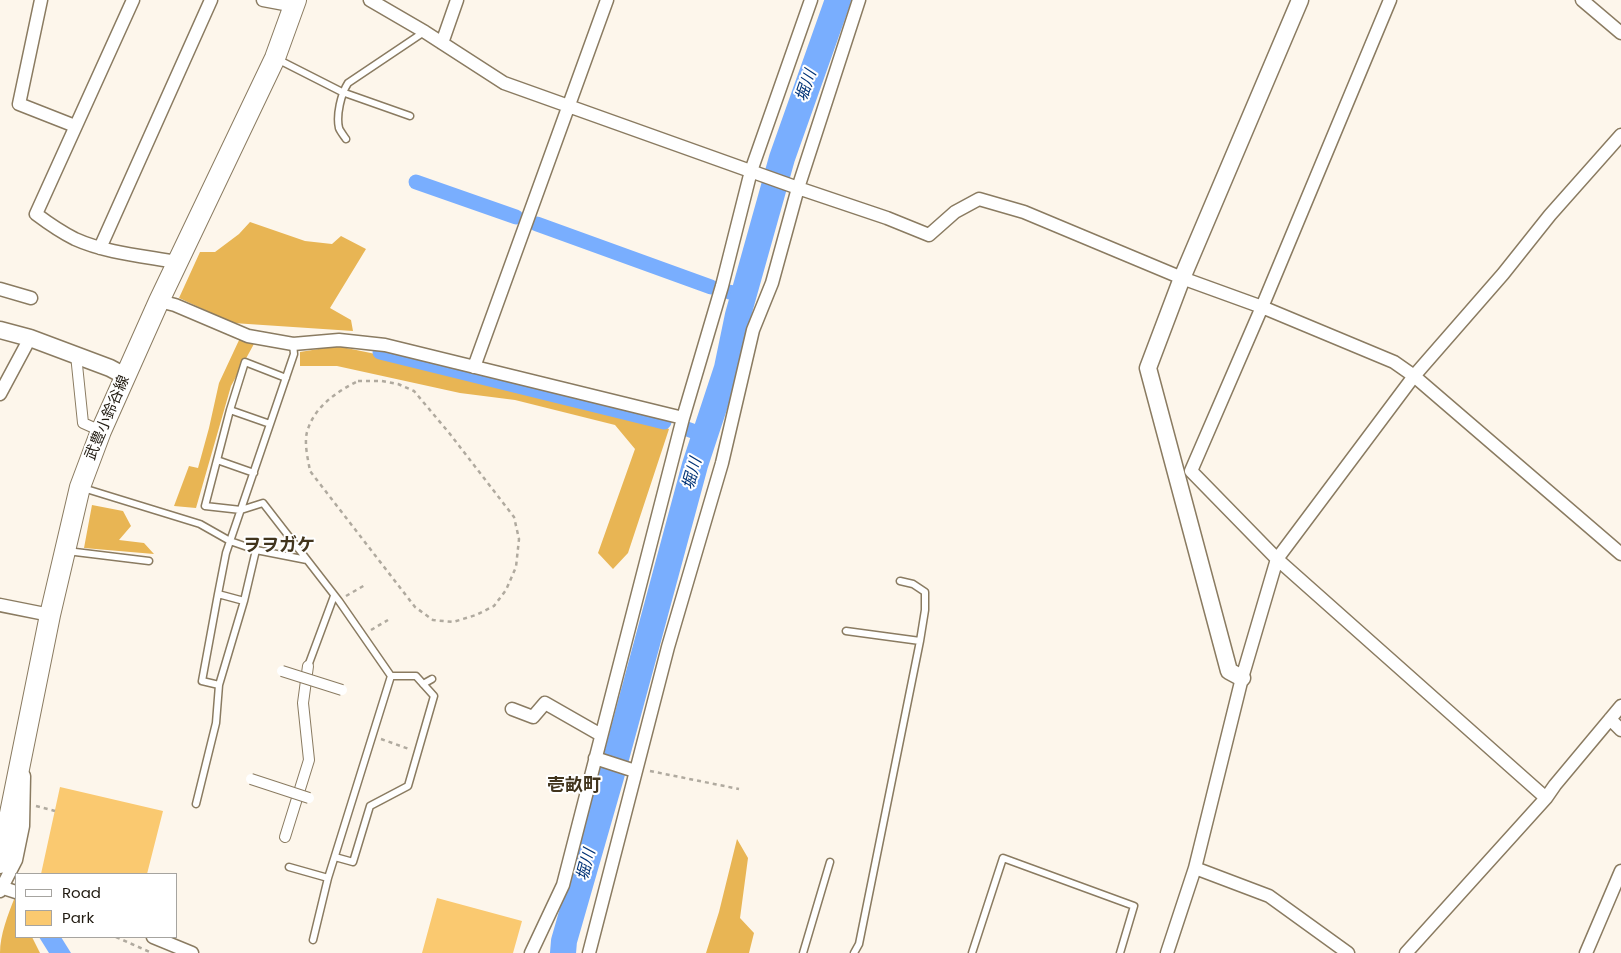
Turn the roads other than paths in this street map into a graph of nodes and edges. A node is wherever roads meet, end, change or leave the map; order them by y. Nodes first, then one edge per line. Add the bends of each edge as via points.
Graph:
1 (41, 0) edge
2 (133, 0) edge
3 (211, 0) edge
4 (263, 0) edge
5 (370, 0) edge
6 (457, 0) edge
7 (607, 0) edge
8 (811, 0) edge
9 (859, 0) edge
10 (1300, 0) edge
11 (1390, 0) edge
12 (1582, 0) edge
13 (296, 3) edge
14 (425, 32) junction
15 (1621, 33) edge
16 (442, 43) junction
17 (275, 58) junction
18 (342, 92) junction
19 (568, 107) junction
20 (410, 116) dead end
21 (75, 126) junction
22 (1621, 135) edge
23 (346, 139) dead end
24 (751, 171) junction
25 (798, 188) junction
26 (100, 248) junction
27 (177, 262) junction
28 (1182, 278) junction
29 (0, 289) edge
30 (31, 298) dead end
31 (159, 301) junction
32 (1262, 307) junction
33 (0, 330) edge
34 (30, 338) junction
35 (293, 344) junction
36 (76, 356) junction
37 (474, 367) junction
38 (125, 376) junction
39 (1414, 376) junction
40 (286, 378) junction
41 (0, 394) edge
42 (230, 410) junction
43 (683, 418) junction
44 (270, 424) junction
45 (100, 431) junction
46 (217, 460) junction
47 (254, 473) junction
48 (80, 487) junction
49 (241, 510) junction
50 (230, 541) junction
51 (65, 550) junction
52 (256, 550) junction
53 (1621, 554) edge
54 (307, 560) junction
55 (1277, 560) junction
56 (150, 561) dead end
57 (900, 581) dead end
58 (218, 594) junction
59 (336, 598) junction
60 (244, 600) junction
61 (0, 605) edge
62 (50, 615) junction
63 (846, 631) dead end
64 (920, 641) junction
65 (308, 666) joint
66 (282, 671) dead end
67 (391, 676) junction
68 (1242, 678) junction
69 (432, 679) dead end
70 (424, 684) junction
71 (219, 685) junction
72 (342, 690) dead end
73 (1621, 706) edge
74 (512, 709) dead end
75 (1610, 719) junction
76 (1621, 730) edge
77 (601, 735) junction
78 (23, 751) junction
79 (595, 758) junction
80 (635, 771) junction
81 (251, 779) dead end
82 (309, 798) dead end
83 (1546, 798) junction
84 (196, 804) dead end
85 (285, 837) dead end
86 (335, 857) junction
87 (830, 862) dead end
88 (0, 863) edge
89 (289, 867) dead end
90 (1195, 868) junction
91 (1621, 871) edge
92 (328, 878) junction
93 (1, 889) edge
94 (15, 892) edge
95 (155, 938) edge
96 (313, 940) dead end
97 (192, 953) edge
98 (531, 953) edge
99 (589, 953) edge
100 (803, 953) edge
101 (854, 953) edge
102 (972, 953) edge
103 (1120, 953) edge
104 (1167, 953) edge
105 (1348, 953) edge
106 (1406, 953) edge
107 (1586, 953) edge

1 - 21 street via 19,104
2 - 21 street
3 - 26 street
4 - 13 street
5 - 14 street
6 - 16 street
7 - 19 street
8 - 24 street
9 - 25 street
10 - 28 street
11 - 32 street
12 - 15 street
13 - 17 main road, 武豊小鈴谷線
14 - 16 street
14 - 18 lane via 348,83
16 - 19 street via 504,83
17 - 18 lane
17 - 27 main road, 武豊小鈴谷線
18 - 20 lane
18 - 23 lane via 339,128
19 - 24 street
19 - 37 street
21 - 26 street via 36,214 75,239
22 - 39 street
24 - 25 street
24 - 43 street via 722,286
25 - 28 street via 929,235 955,212 979,199 1024,212
25 - 80 street via 772,283 753,330 722,463
26 - 27 street
27 - 31 main road, 武豊小鈴谷線
28 - 32 street
28 - 68 street via 1148,368 1229,671
29 - 30 street
31 - 35 street via 248,336
31 - 38 main road, 武豊小鈴谷線
32 - 39 street via 1394,362
32 - 55 street via 1191,471
33 - 34 street
34 - 36 street
34 - 41 street
35 - 37 street via 339,340 385,345
35 - 40 lane via 294,354
36 - 38 street
36 - 45 street via 83,423
37 - 43 street
38 - 45 main road, 武豊小鈴谷線
39 - 53 street
39 - 55 street
40 - 42 lane via 245,362
40 - 44 lane
42 - 44 lane
42 - 46 lane
43 - 77 street
44 - 47 lane
45 - 48 main road, 武豊小鈴谷線
46 - 47 lane
46 - 49 lane via 205,506
47 - 49 lane
48 - 50 lane via 200,524
48 - 51 main road, 武豊小鈴谷線
49 - 50 lane
49 - 54 lane via 263,503
50 - 52 lane
50 - 58 lane
51 - 56 lane
51 - 62 main road, 武豊小鈴谷線
52 - 54 lane
52 - 60 lane
54 - 59 lane
55 - 68 street
55 - 83 street
57 - 64 lane via 925,592
58 - 60 lane
58 - 71 lane via 202,681
59 - 65 lane
59 - 67 lane
60 - 71 lane
61 - 62 street
62 - 78 main road, 武豊小鈴谷線
63 - 64 lane
64 - 101 lane
65 - 85 street via 303,703 309,760
66 - 72 street, bridge
67 - 70 lane via 416,676
67 - 86 lane
68 - 90 street
69 - 70 lane
70 - 86 lane via 434,696 408,786 370,806 354,862
71 - 84 lane via 216,722
73 - 75 street
74 - 77 street via 533,717 545,703
75 - 76 street
75 - 83 street
77 - 79 street
78 - 88 main road, 武豊小鈴谷線
78 - 93 street via 23,826 16,860
79 - 80 street
79 - 98 street via 563,885
80 - 99 street
81 - 82 street, bridge
83 - 106 street
86 - 92 lane
87 - 100 lane
89 - 92 lane
90 - 104 street
90 - 105 street via 1269,896
91 - 107 street
92 - 96 lane
93 - 94 street
95 - 97 street
102 - 103 lane via 1003,858 1134,906

